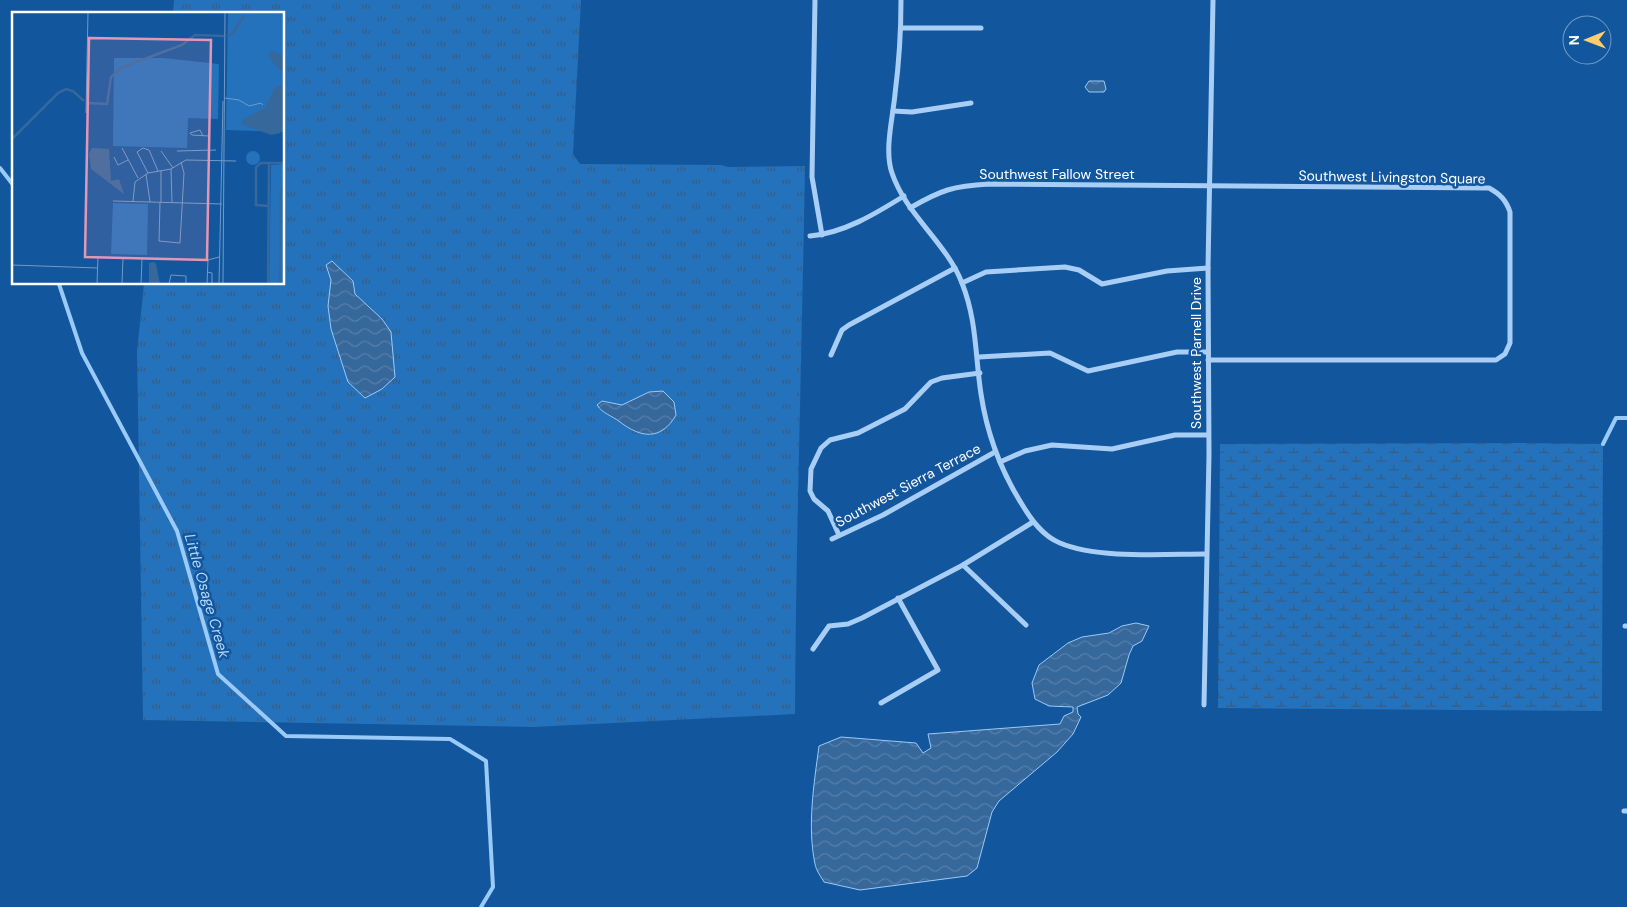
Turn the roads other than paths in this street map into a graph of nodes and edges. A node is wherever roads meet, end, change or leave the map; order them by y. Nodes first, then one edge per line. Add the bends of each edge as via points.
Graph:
1 (814, 0) edge
2 (901, 0) edge
3 (1213, 0) edge
4 (901, 28) junction
5 (981, 28) dead end
6 (971, 103) dead end
7 (893, 111) junction
8 (1210, 186) junction
9 (904, 196) junction
10 (910, 208) junction
11 (822, 235) junction
12 (810, 236) dead end
13 (955, 268) junction
14 (1208, 268) junction
15 (962, 283) junction
16 (1208, 352) junction
17 (831, 355) dead end
18 (979, 356) junction
19 (1208, 360) junction
20 (980, 373) junction
21 (1207, 435) junction
22 (995, 452) junction
23 (1000, 462) junction
24 (1033, 522) junction
25 (839, 535) junction
26 (832, 539) dead end
27 (1206, 554) junction
28 (963, 565) junction
29 (898, 598) junction
30 (1026, 625) dead end
31 (813, 649) dead end
32 (881, 703) dead end
33 (1204, 705) dead end

1 - 11 street via 812,177
2 - 4 street
3 - 8 street, Southwest Parnell Drive
4 - 5 street
4 - 7 street
6 - 7 street via 912,112
7 - 9 street via 891,172
8 - 10 street, Southwest Fallow Street via 967,185 937,192
8 - 14 street, Southwest Parnell Drive
8 - 19 street, Southwest Livingston Square via 1489,188 1503,198 1510,212 1510,342 1505,354 1496,360 1481,361
9 - 10 street
9 - 11 street via 877,213
10 - 13 street
11 - 12 street
13 - 15 street
13 - 17 street via 849,325 842,330
14 - 15 street via 1167,271 1102,284 1072,268 1041,268 986,272
14 - 16 street, Southwest Parnell Drive
15 - 18 street
16 - 18 street via 1177,352 1088,372 1050,354
16 - 19 street, Southwest Parnell Drive
18 - 20 street
19 - 21 street, Southwest Parnell Drive
20 - 22 street via 981,394
20 - 25 street via 931,382 905,409 858,433 830,440 821,448 810,469 810,491 828,511
21 - 23 street via 1176,435 1112,448 1052,445
21 - 27 street, Southwest Parnell Drive
22 - 23 street
22 - 25 street, Southwest Sierra Terrace
23 - 24 street
24 - 27 street via 1059,543 1089,550
24 - 28 street
25 - 26 street, Southwest Sierra Terrace
27 - 33 street, Southwest Parnell Drive
28 - 29 street
28 - 30 street
29 - 31 street via 848,624 829,626
29 - 32 street via 938,670

